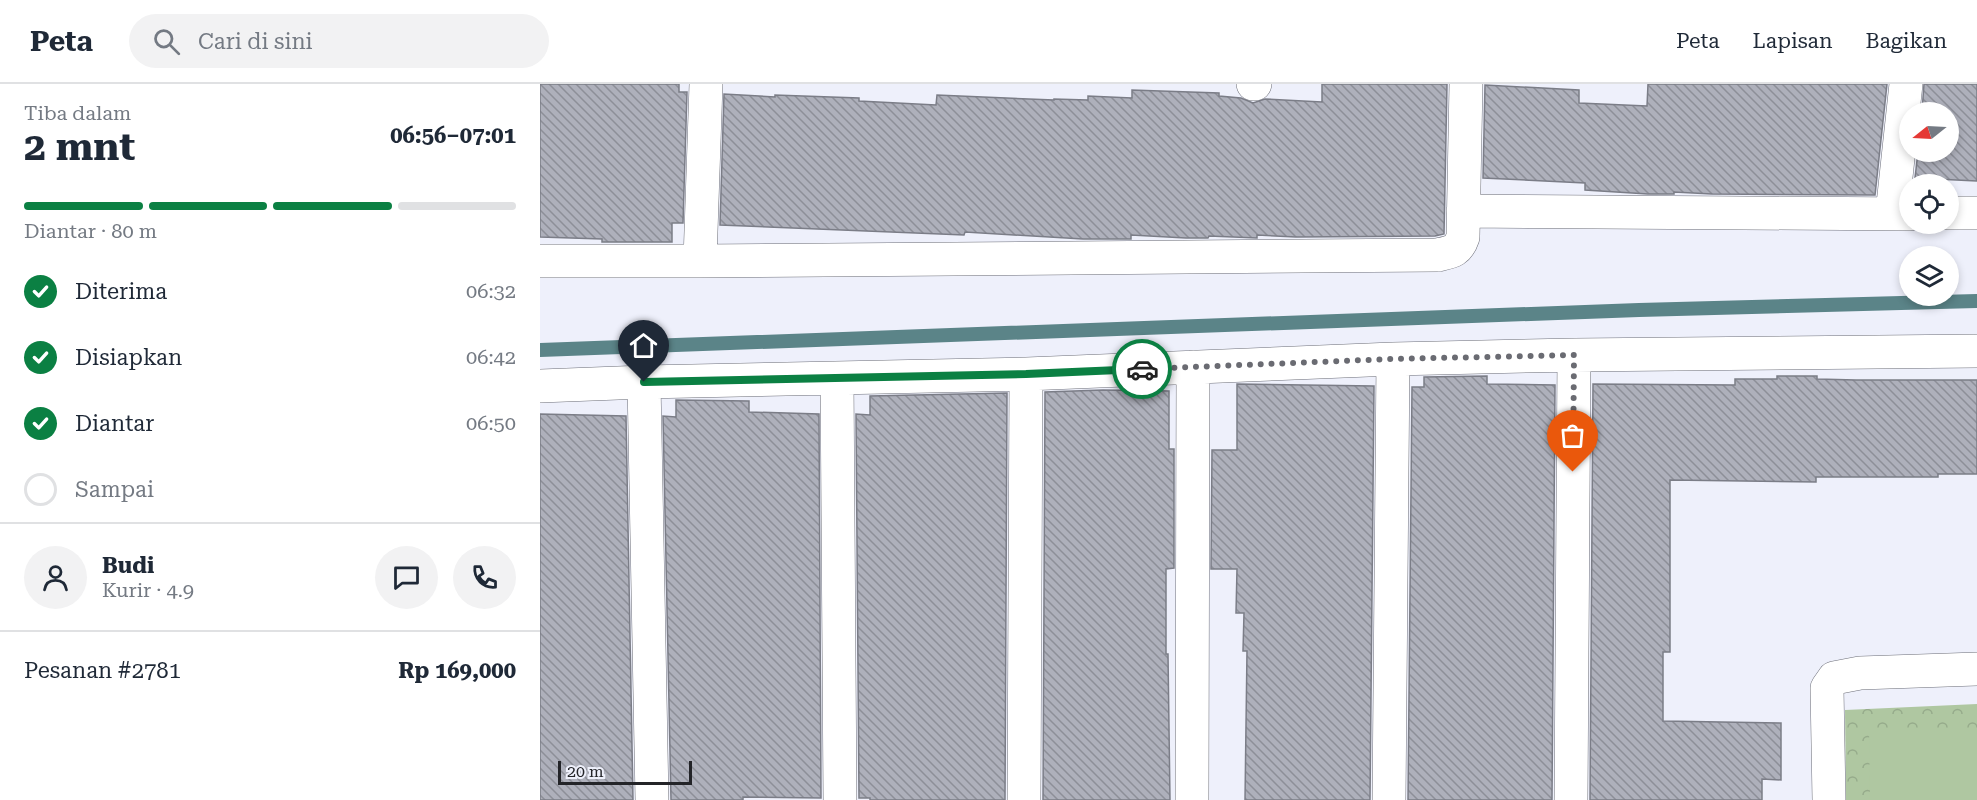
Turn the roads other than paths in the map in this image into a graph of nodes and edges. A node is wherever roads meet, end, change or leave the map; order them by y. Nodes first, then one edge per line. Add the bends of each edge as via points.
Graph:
1 (706, 84) edge
2 (1466, 84) edge
3 (1906, 84) edge
4 (1903, 174) edge
5 (1463, 211) junction
6 (1959, 213) edge
7 (1977, 213) edge
8 (1899, 214) edge
9 (540, 261) edge
10 (700, 261) junction
11 (1977, 351) edge
12 (1574, 355) junction
13 (1392, 359) junction
14 (1193, 367) junction
15 (1026, 374) junction
16 (837, 378) junction
17 (644, 382) junction
18 (540, 386) edge
19 (1977, 669) edge
20 (652, 800) edge
21 (840, 800) edge
22 (1024, 800) edge
23 (1192, 800) edge
24 (1389, 800) edge
25 (1571, 800) edge
26 (1829, 800) edge

1 - 10 street
2 - 5 street
3 - 4 street
5 - 8 street
5 - 10 street via 1460,246 1437,255
6 - 7 street
9 - 10 street
11 - 12 street
12 - 13 street
12 - 25 street
13 - 14 street
13 - 24 street
14 - 15 street
14 - 23 street
15 - 16 street
15 - 22 street
16 - 17 street
16 - 21 street
17 - 18 street
17 - 20 street
19 - 26 street via 1860,673 1834,678 1827,688

